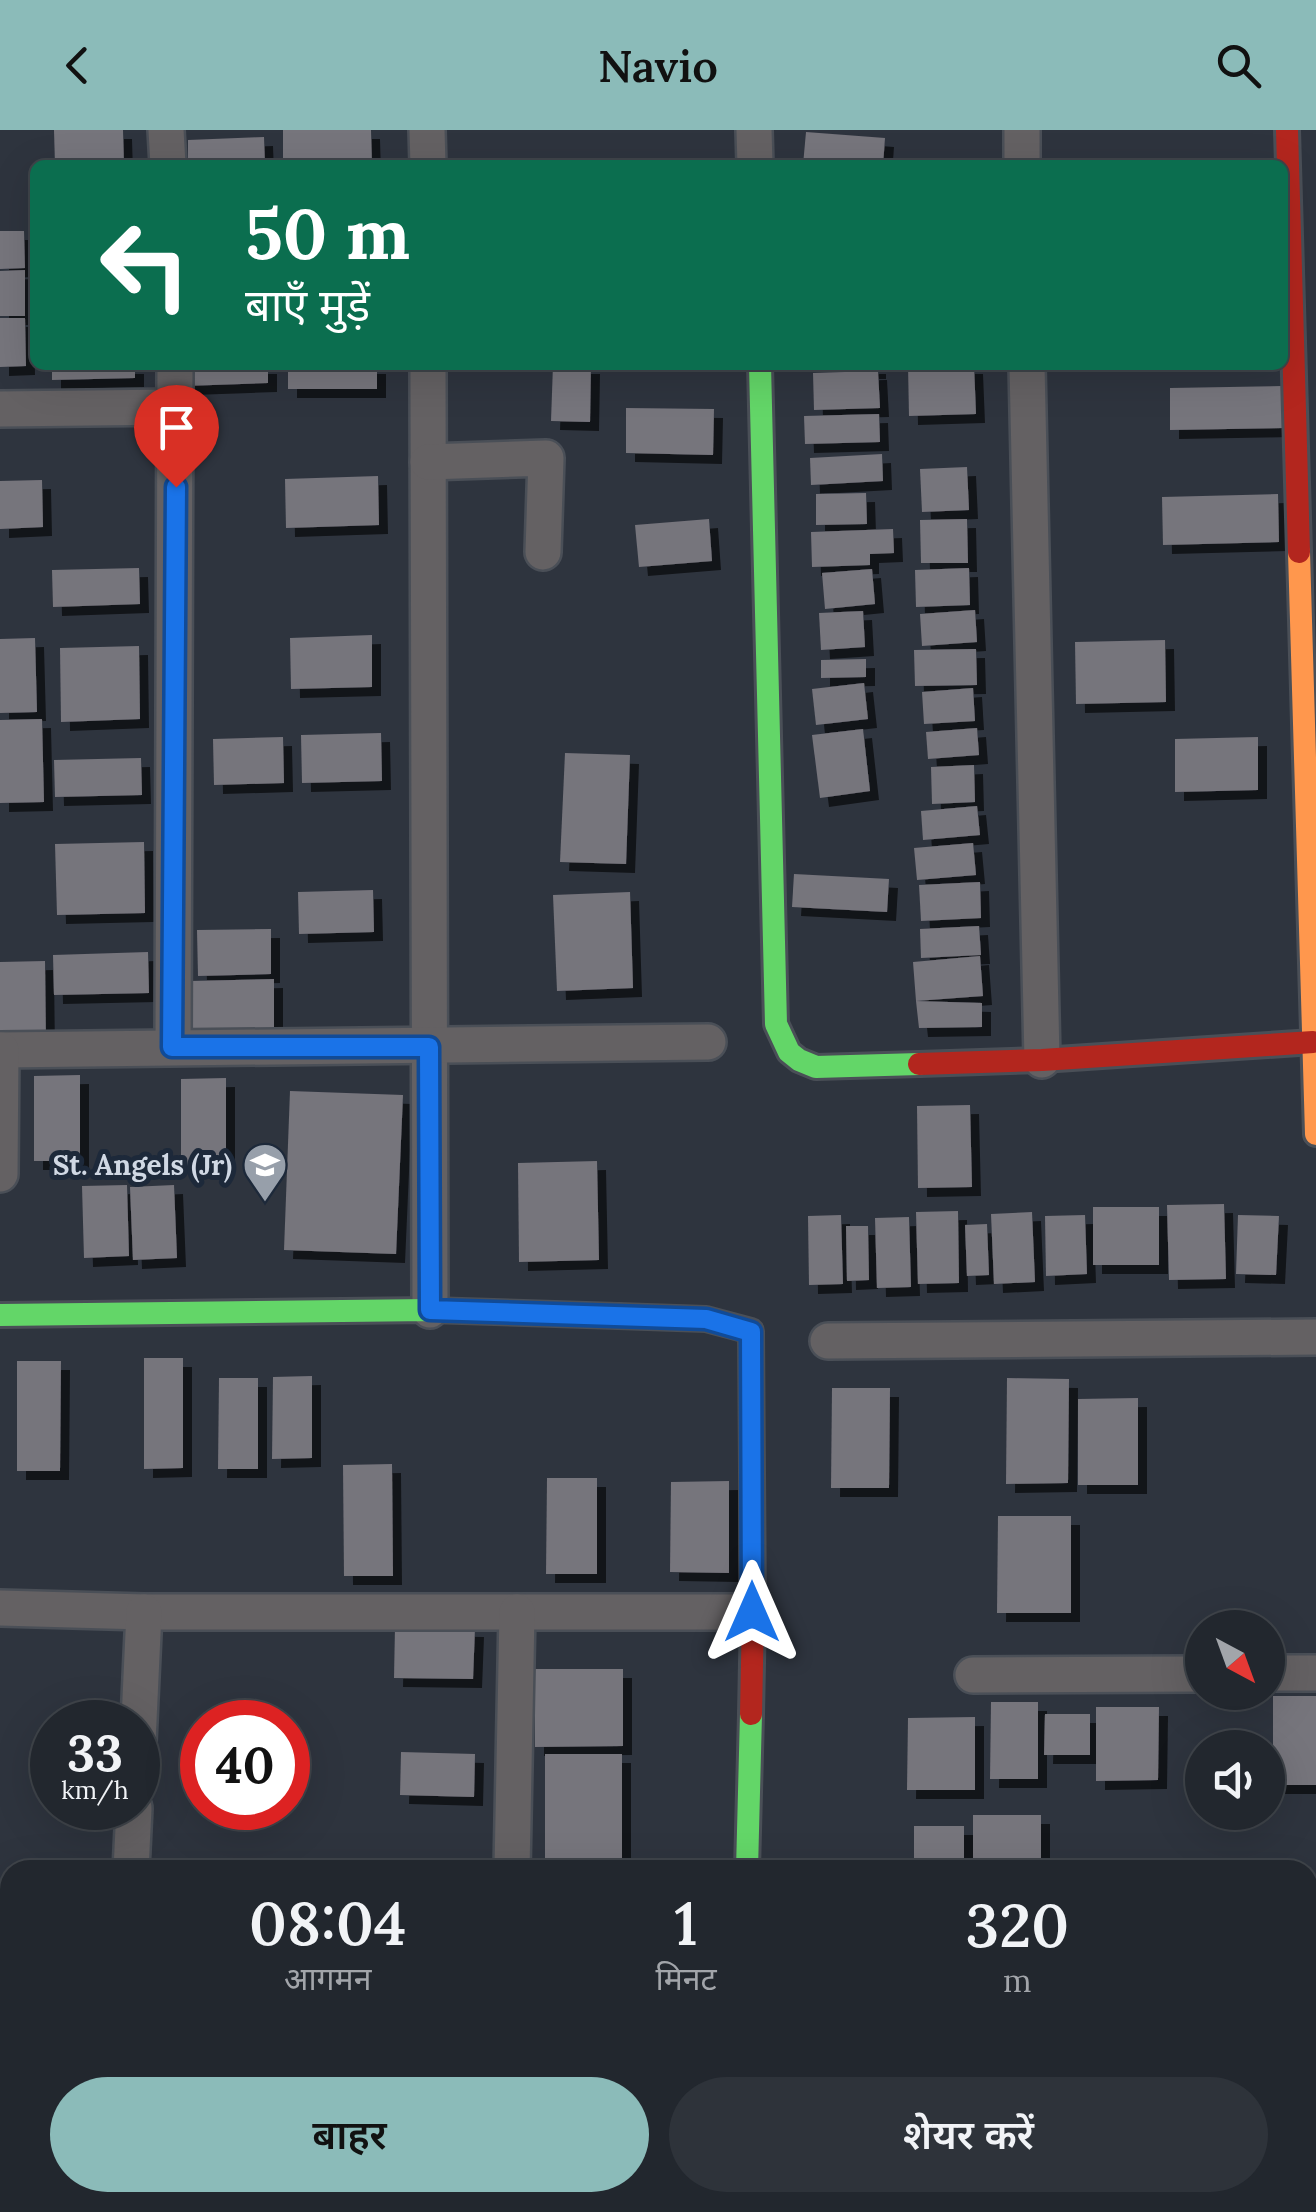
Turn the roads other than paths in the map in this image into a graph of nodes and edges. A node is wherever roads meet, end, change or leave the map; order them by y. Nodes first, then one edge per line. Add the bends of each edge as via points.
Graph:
1 (166, 130) edge
2 (428, 130) edge
3 (754, 130) edge
4 (1022, 130) edge
5 (1287, 130) edge
6 (168, 160) edge
7 (428, 160) edge
8 (755, 160) edge
9 (1022, 160) edge
10 (1288, 160) edge
11 (1288, 165) edge
12 (175, 370) edge
13 (428, 370) edge
14 (760, 370) edge
15 (1027, 370) edge
16 (177, 407) junction
17 (0, 409) edge
18 (428, 462) junction
19 (543, 552) dead end
20 (708, 1042) dead end
21 (1313, 1042) junction
22 (172, 1047) junction
23 (429, 1047) junction
24 (0, 1050) edge
25 (1042, 1060) junction
26 (1316, 1134) edge
27 (0, 1174) edge
28 (430, 1310) junction
29 (0, 1315) edge
30 (1316, 1336) edge
31 (828, 1341) dead end
32 (0, 1608) edge
33 (144, 1612) junction
34 (517, 1612) junction
35 (752, 1612) junction
36 (1316, 1673) edge
37 (1185, 1674) edge
38 (1285, 1674) edge
39 (973, 1675) dead end
40 (140, 1700) edge
41 (133, 1830) edge
42 (131, 1860) edge
43 (512, 1860) edge
44 (746, 1860) edge

1 - 6 street
2 - 7 street
3 - 8 street
4 - 9 street
5 - 10 street
11 - 21 street
12 - 16 street
13 - 18 street
14 - 25 street via 776,1024 785,1048 796,1061 816,1067
15 - 25 street
16 - 17 street
16 - 22 street
18 - 19 street via 546,458
18 - 23 street
20 - 23 street
21 - 25 street
21 - 26 street
22 - 23 street
22 - 24 street
23 - 28 street
24 - 27 street
28 - 29 street
28 - 35 street via 706,1319 751,1332
30 - 31 street
32 - 33 street
33 - 34 street
33 - 40 street
34 - 35 street
34 - 43 street
35 - 44 street
36 - 38 street
37 - 39 street
41 - 42 street

